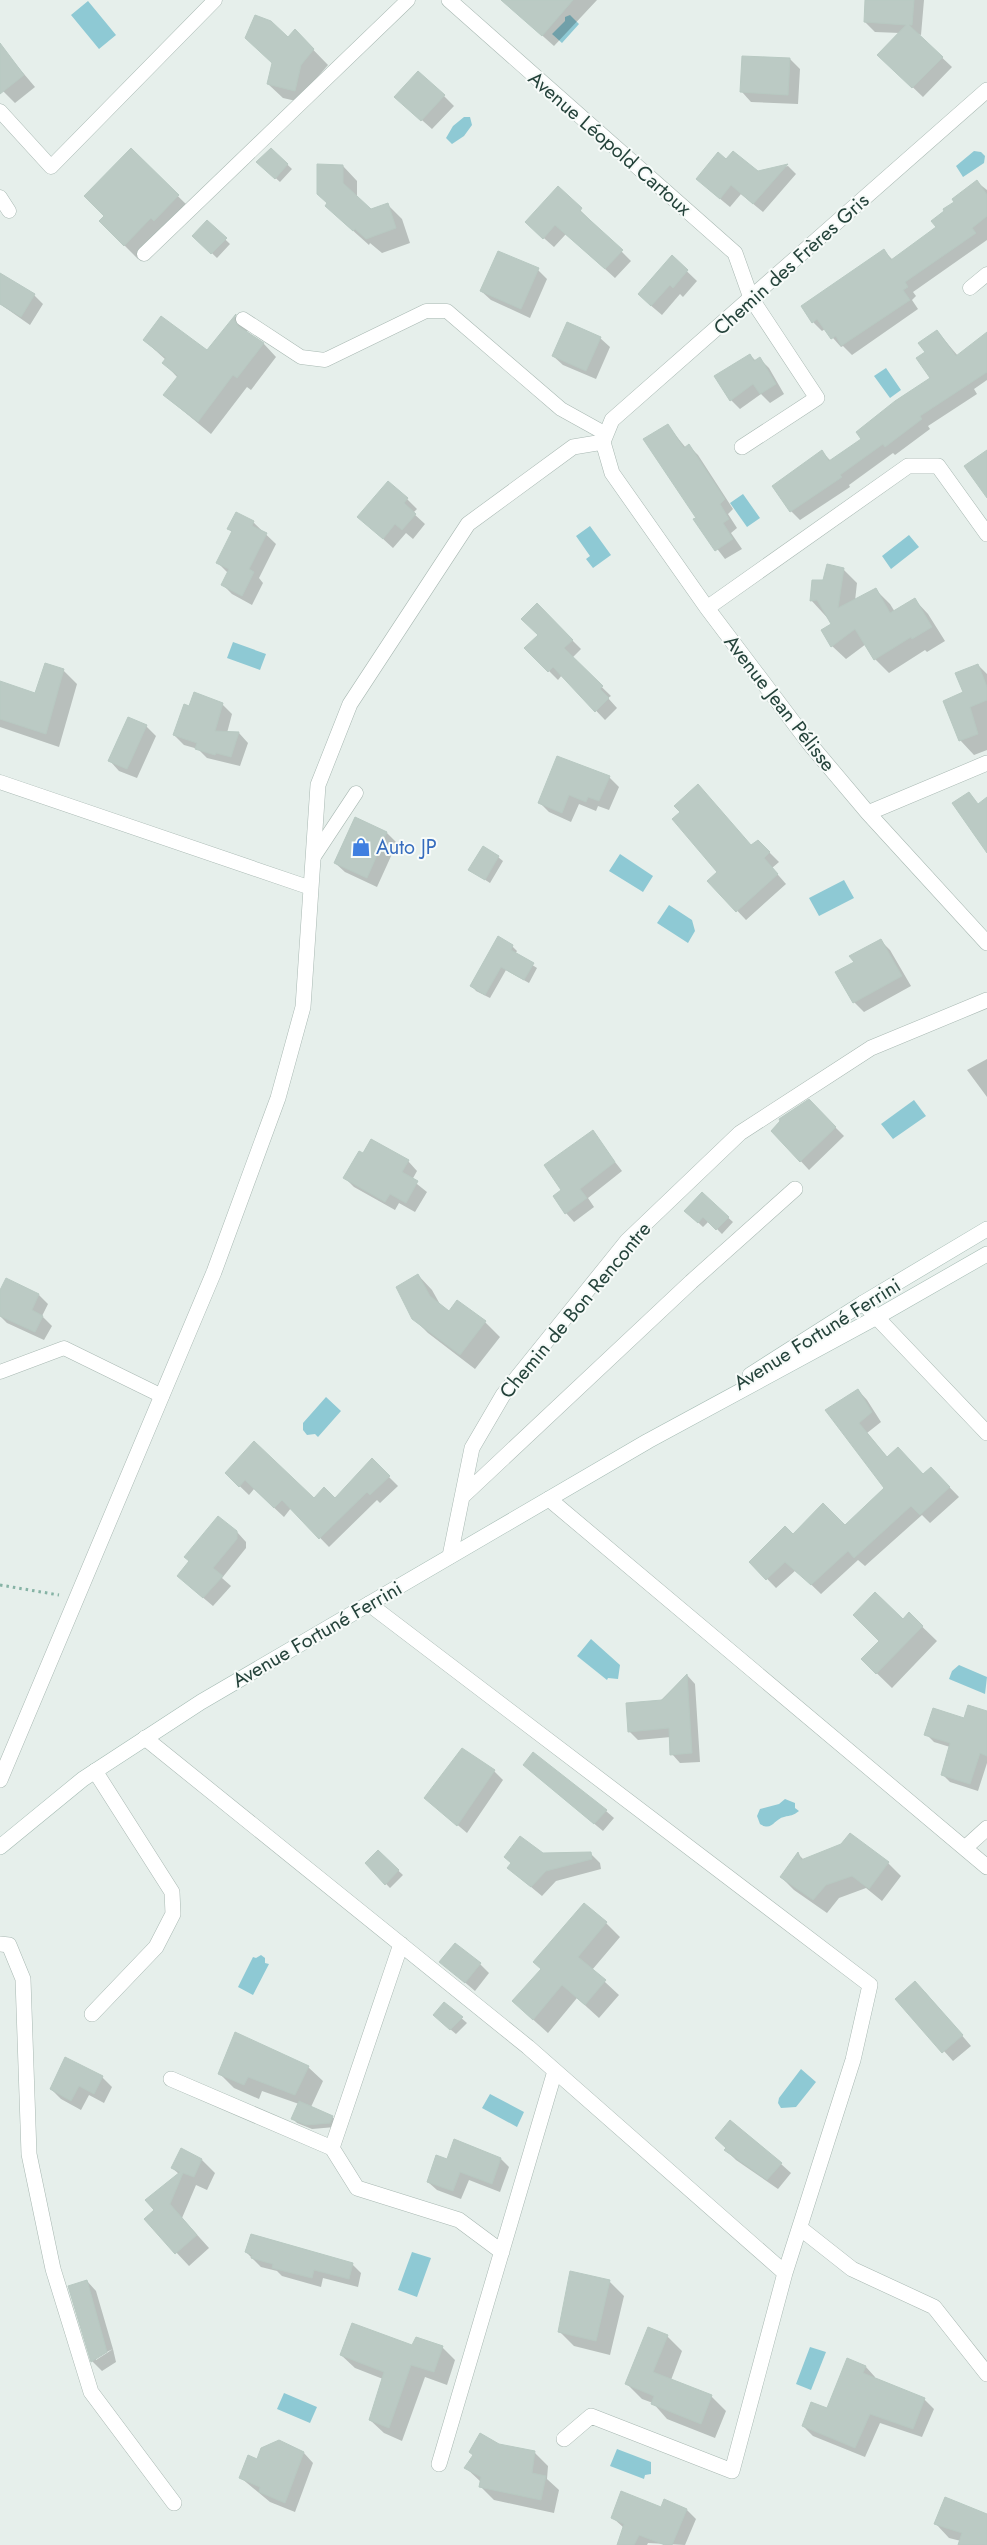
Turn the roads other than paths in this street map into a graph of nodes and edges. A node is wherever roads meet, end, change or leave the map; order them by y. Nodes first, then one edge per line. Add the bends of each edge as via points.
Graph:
1 (215, 0) edge
2 (408, 0) edge
3 (449, 0) edge
4 (987, 90) edge
5 (0, 112) edge
6 (0, 197) edge
7 (9, 211) dead end
8 (144, 254) dead end
9 (987, 274) edge
10 (970, 288) dead end
11 (751, 298) junction
12 (243, 320) dead end
13 (605, 438) junction
14 (742, 447) dead end
15 (987, 534) edge
16 (707, 608) junction
17 (987, 764) edge
18 (0, 782) edge
19 (356, 793) dead end
20 (868, 813) junction
21 (313, 858) junction
22 (311, 888) junction
23 (987, 942) edge
24 (987, 1000) edge
25 (795, 1189) dead end
26 (987, 1230) edge
27 (987, 1254) edge
28 (863, 1303) junction
29 (877, 1317) junction
30 (0, 1372) edge
31 (162, 1396) junction
32 (987, 1433) edge
33 (648, 1441) junction
34 (462, 1496) junction
35 (548, 1499) junction
36 (450, 1556) junction
37 (369, 1604) junction
38 (145, 1738) junction
39 (95, 1771) junction
40 (0, 1780) edge
41 (987, 1828) edge
42 (0, 1847) edge
43 (965, 1848) junction
44 (987, 1866) edge
45 (0, 1944) edge
46 (400, 1944) junction
47 (92, 2014) dead end
48 (555, 2071) junction
49 (171, 2079) dead end
50 (332, 2148) junction
51 (800, 2228) junction
52 (502, 2252) junction
53 (785, 2273) junction
54 (987, 2374) edge
55 (564, 2439) dead end
56 (439, 2464) dead end
57 (174, 2503) dead end

1 - 5 lane via 51,167
2 - 8 lane
3 - 11 street, Avenue Léopold Cartoux via 735,253
4 - 11 street, Chemin des Frères Gris
6 - 7 lane
9 - 10 lane
11 - 13 street, Chemin des Frères Gris via 612,420
11 - 14 street, Avenue Léopold Cartoux via 817,398
12 - 13 lane via 301,357 325,360 426,311 447,311 560,409
13 - 16 street, Avenue Jean Pélisse via 612,473
13 - 21 street via 573,447 468,524 350,704 318,785
15 - 16 street via 938,466 908,466
16 - 20 street, Avenue Jean Pélisse via 809,743
17 - 20 street
18 - 22 lane
19 - 21 lane
20 - 23 street, Avenue Jean Pélisse
21 - 22 street
22 - 31 street via 303,1008 278,1098 214,1272
24 - 34 street, Chemin de Bon Rencontre via 871,1048 740,1133 627,1241 503,1395 472,1448
25 - 34 street
26 - 28 street, Avenue Fortuné Ferrini
27 - 29 street, Avenue Fortuné Ferrini
28 - 29 street
28 - 33 street, Avenue Fortuné Ferrini
29 - 32 street
29 - 33 street, Avenue Fortuné Ferrini
30 - 31 lane via 64,1348
31 - 40 street
33 - 35 street, Avenue Fortuné Ferrini
34 - 36 street, Chemin de Bon Rencontre
35 - 36 street, Avenue Fortuné Ferrini
35 - 43 street
36 - 37 street, Avenue Fortuné Ferrini
37 - 38 street, Avenue Fortuné Ferrini
37 - 51 street via 870,1985 853,2060
38 - 39 street, Avenue Fortuné Ferrini
38 - 46 street
39 - 42 street, Avenue Fortuné Ferrini
39 - 47 street via 172,1892 173,1914 156,1947
41 - 43 street
43 - 44 street
45 - 57 street via 9,1945 23,1979 29,2154 56,2279 91,2392
46 - 48 street
46 - 50 street
48 - 52 street
48 - 53 street
49 - 50 street
50 - 52 street via 358,2188 459,2220
51 - 53 street
51 - 54 street via 852,2269 934,2307
52 - 56 street
53 - 55 street via 732,2470 591,2416

